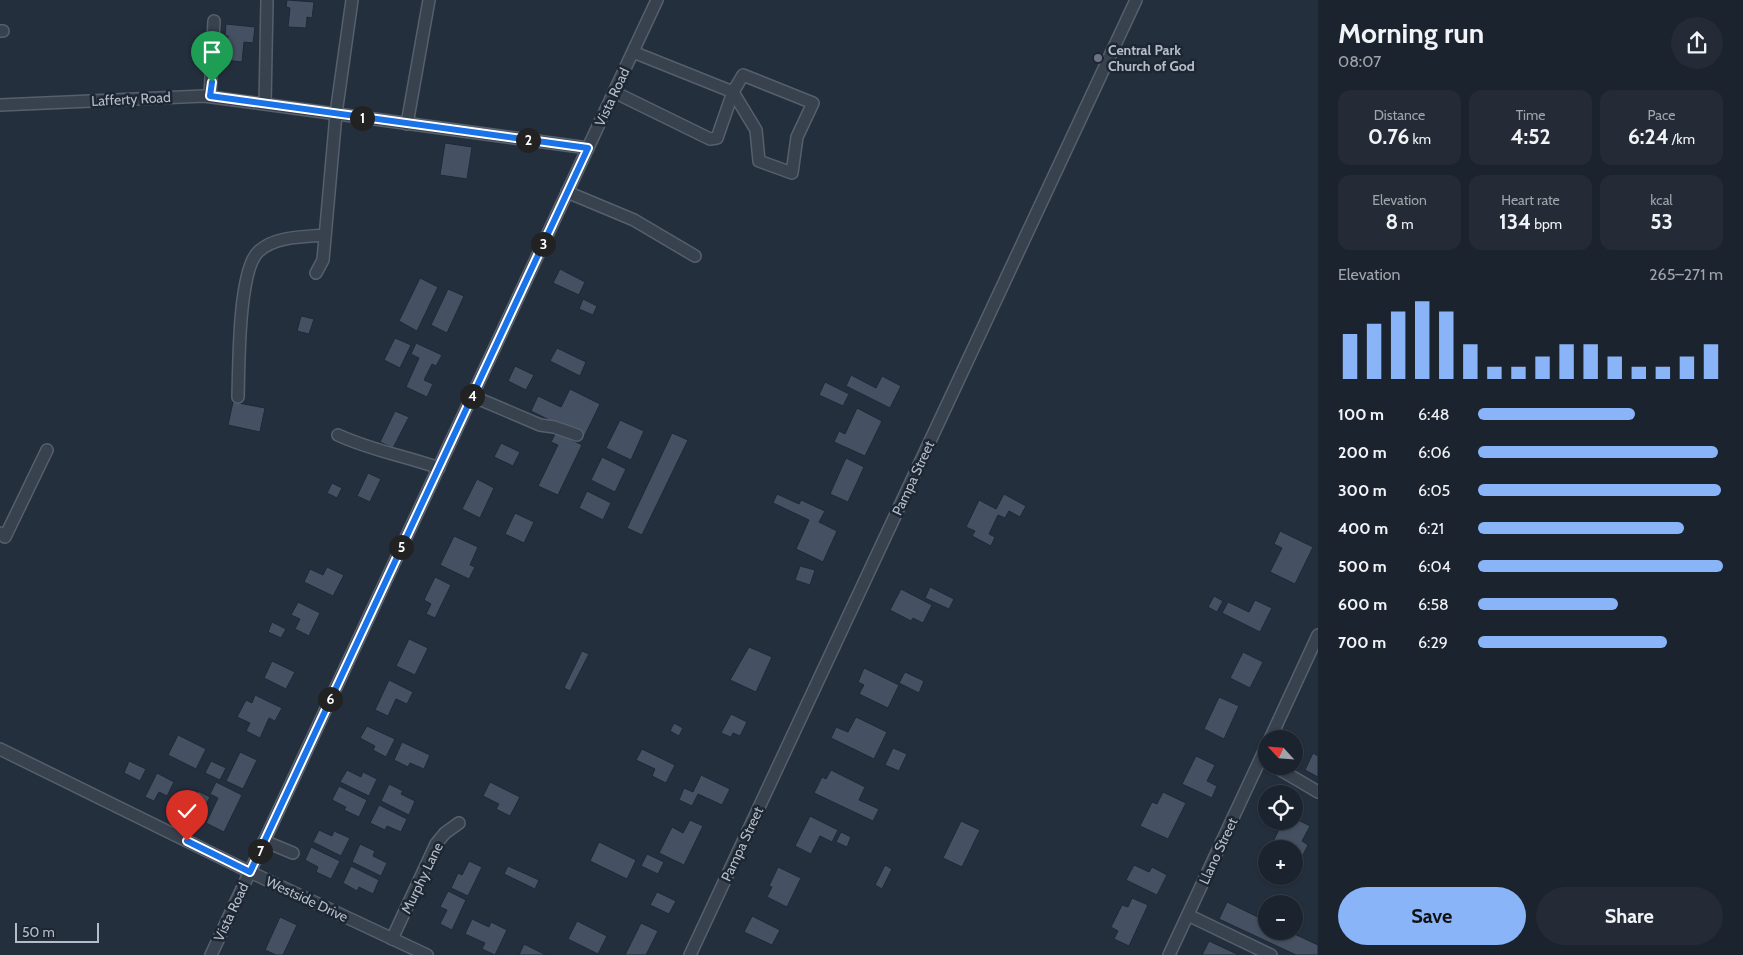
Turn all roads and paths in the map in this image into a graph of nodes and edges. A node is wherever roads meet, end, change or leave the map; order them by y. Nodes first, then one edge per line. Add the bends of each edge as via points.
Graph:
1 (352, 0) edge
2 (429, 0) edge
3 (657, 0) edge
4 (1136, 0) edge
5 (267, 1) edge
6 (214, 21) dead end
7 (633, 52) junction
8 (614, 92) junction
9 (733, 92) junction
10 (210, 96) junction
11 (265, 104) junction
12 (0, 105) edge
13 (336, 114) junction
14 (407, 124) junction
15 (588, 148) junction
16 (568, 192) junction
17 (325, 235) junction
18 (695, 256) dead end
19 (316, 273) dead end
20 (238, 396) dead end
21 (472, 396) junction
22 (338, 435) dead end
23 (576, 435) dead end
24 (47, 450) dead end
25 (438, 468) junction
26 (0, 533) edge
27 (1318, 635) edge
28 (1274, 730) edge
29 (0, 749) edge
30 (1258, 770) edge
31 (1289, 775) edge
32 (1318, 792) edge
33 (459, 823) dead end
34 (264, 841) junction
35 (292, 853) dead end
36 (250, 872) junction
37 (1188, 915) junction
38 (392, 938) junction
39 (211, 955) edge
40 (427, 955) edge
41 (690, 955) edge
42 (1169, 955) edge
43 (1272, 955) edge

1 - 13 street
2 - 14 street
3 - 7 street, Vista Road
4 - 41 street, Pampa Street
5 - 11 street
6 - 10 street
7 - 8 street, Vista Road
7 - 9 street
8 - 9 street via 714,140
8 - 15 street, Vista Road
9 - 9 street via 743,75 813,103 797,137 792,173 759,161 756,130
10 - 11 street, Lafferty Road
10 - 12 street, Lafferty Road
11 - 13 street, Lafferty Road
13 - 14 street, Lafferty Road
13 - 17 street
14 - 15 street, Lafferty Road
15 - 16 street, Vista Road
16 - 18 street via 634,220
16 - 21 street, Vista Road
17 - 19 street via 323,260
17 - 20 street via 276,241 253,257 247,274 241,329
21 - 23 street via 540,425
21 - 25 street, Vista Road
22 - 25 street via 378,451 409,457
24 - 26 street via 5,537
25 - 34 street, Vista Road
27 - 28 street
29 - 36 street, Westside Drive
30 - 37 street, Llano Street
31 - 32 street
33 - 38 street, Murphy Lane via 436,844
34 - 35 street
34 - 36 street, Vista Road
36 - 38 street, Westside Drive
36 - 39 street, Vista Road
37 - 42 street, Llano Street
37 - 43 street
38 - 40 street, Westside Drive

